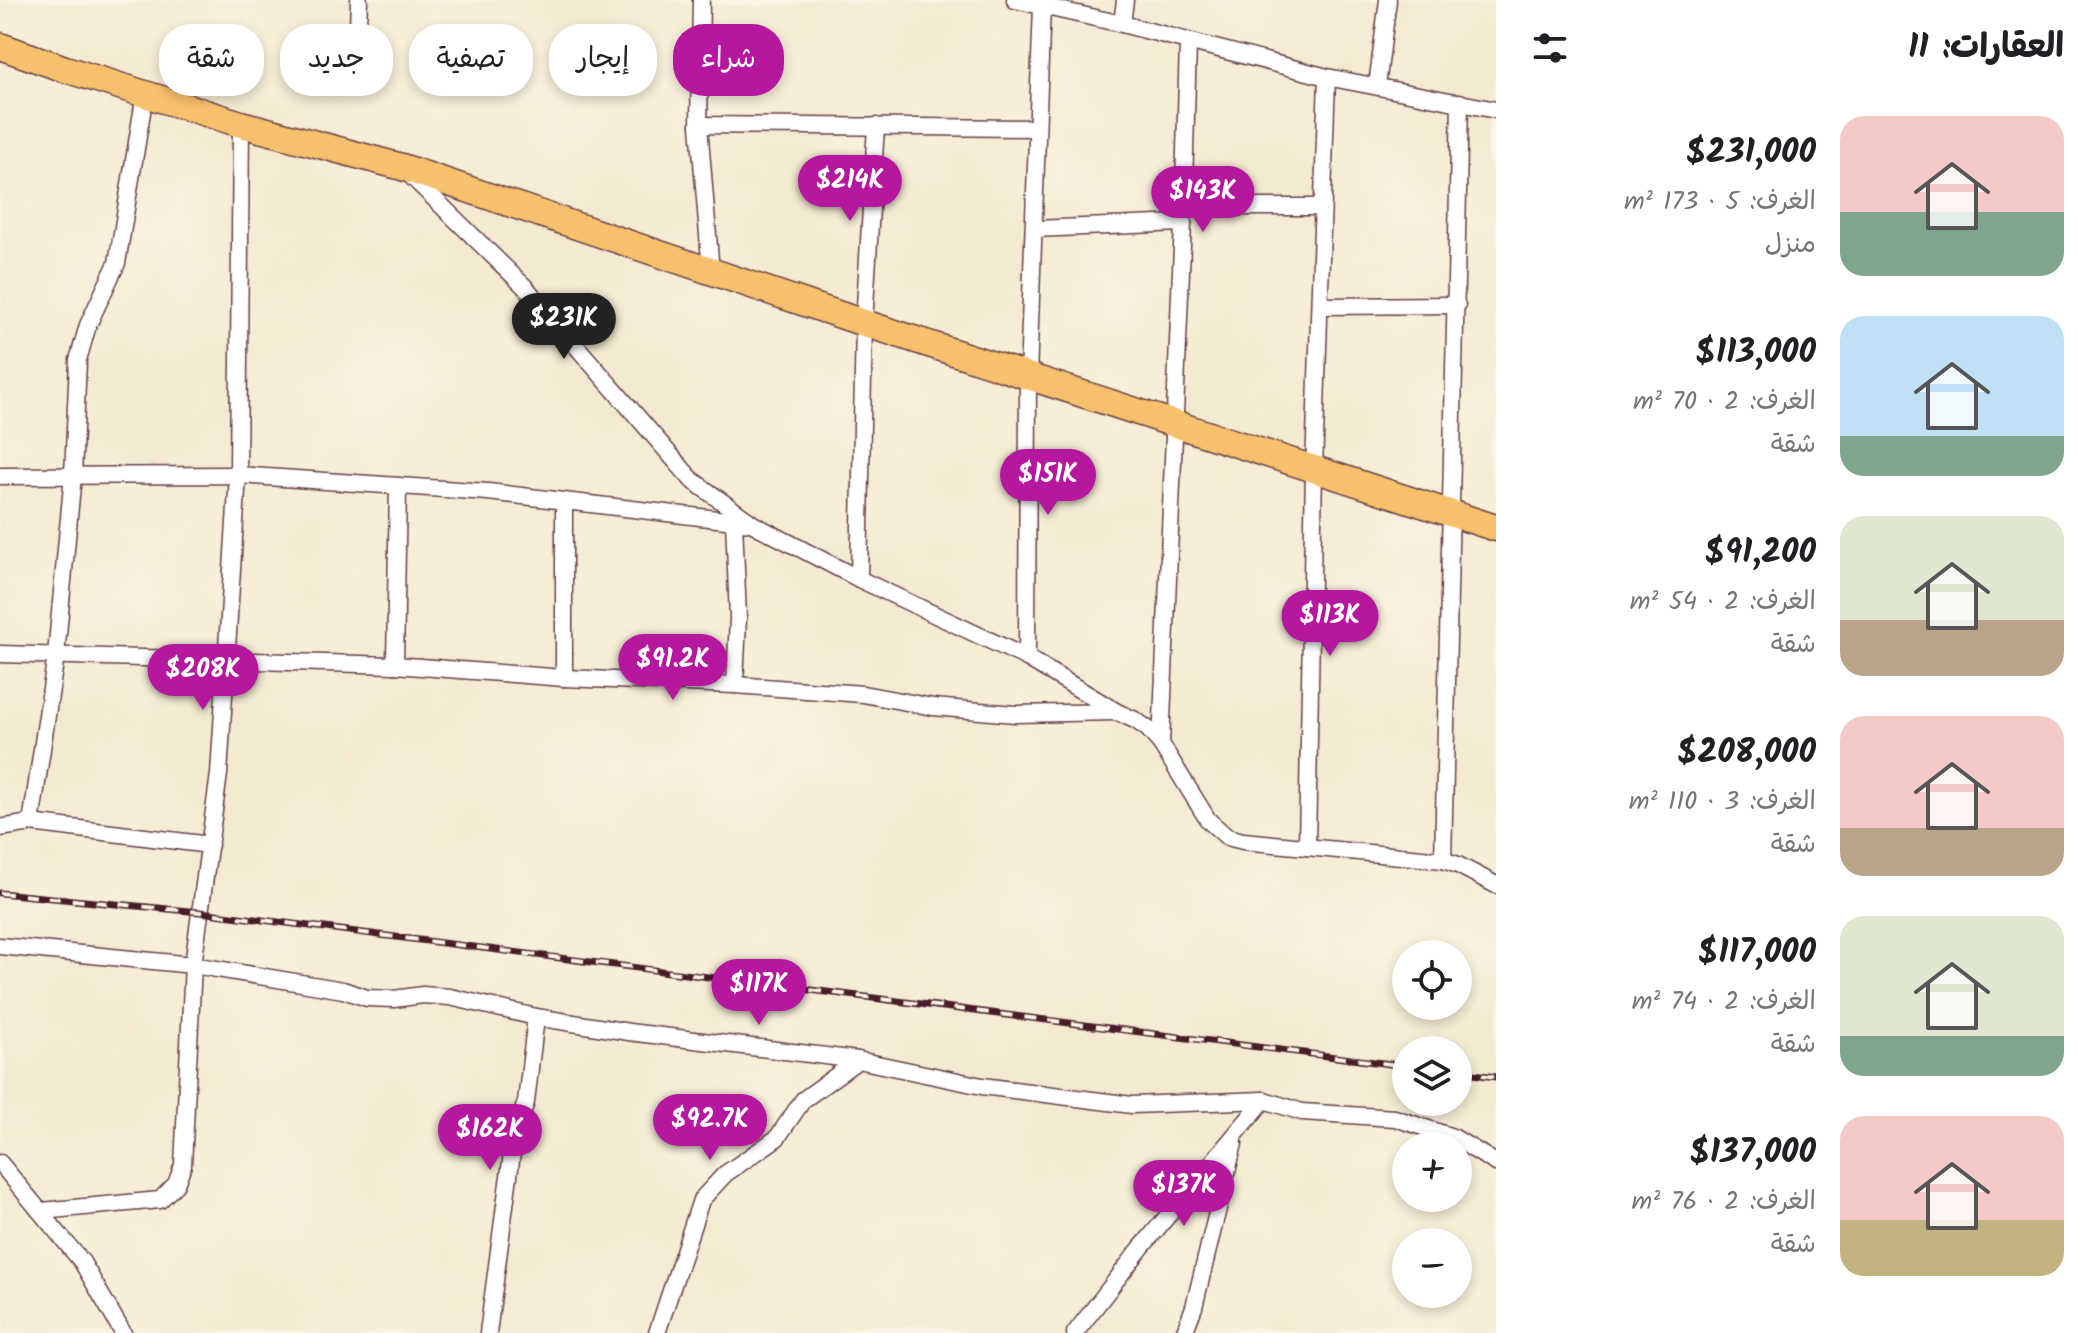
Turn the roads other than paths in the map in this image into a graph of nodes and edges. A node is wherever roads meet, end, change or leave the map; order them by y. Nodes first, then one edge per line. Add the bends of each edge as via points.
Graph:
1 (359, 0) edge
2 (701, 0) edge
3 (1015, 0) edge
4 (1125, 0) edge
5 (1388, 0) edge
6 (1042, 6) junction
7 (358, 24) edge
8 (1122, 24) junction
9 (1188, 43) junction
10 (0, 46) edge
11 (1327, 77) junction
12 (1377, 86) junction
13 (145, 94) junction
14 (1460, 102) junction
15 (1496, 110) edge
16 (241, 124) junction
17 (699, 125) junction
18 (876, 126) junction
19 (1037, 128) junction
20 (402, 167) junction
21 (1321, 207) junction
22 (1184, 215) junction
23 (1034, 229) junction
24 (711, 272) junction
25 (1457, 305) junction
26 (1320, 306) junction
27 (864, 323) junction
28 (1028, 376) junction
29 (1175, 424) junction
30 (1314, 469) junction
31 (73, 475) junction
32 (238, 475) junction
33 (0, 476) edge
34 (398, 486) junction
35 (564, 502) junction
36 (1450, 514) junction
37 (734, 521) junction
38 (753, 524) junction
39 (1496, 528) edge
40 (859, 579) junction
41 (0, 654) edge
42 (56, 655) junction
43 (1027, 658) junction
44 (227, 661) junction
45 (395, 665) junction
46 (564, 678) junction
47 (735, 685) junction
48 (1117, 712) junction
49 (1161, 744) junction
50 (31, 823) junction
51 (0, 828) edge
52 (210, 845) junction
53 (1307, 847) junction
54 (1443, 860) junction
55 (1496, 885) edge
56 (0, 946) edge
57 (193, 965) junction
58 (536, 1017) junction
59 (858, 1060) junction
60 (1264, 1100) junction
61 (1235, 1137) junction
62 (0, 1163) edge
63 (1496, 1163) edge
64 (41, 1211) junction
65 (123, 1333) edge
66 (488, 1333) edge
67 (657, 1333) edge
68 (1075, 1333) edge
69 (1184, 1333) edge

1 - 7 street
2 - 17 street
3 - 6 street
4 - 8 street
5 - 12 street
6 - 8 street
6 - 19 street
8 - 9 street
9 - 11 street
9 - 22 street
10 - 13 main road
11 - 12 street
11 - 21 street
12 - 14 street
13 - 16 main road
13 - 31 street via 117,263 78,360
14 - 15 street
14 - 25 street
16 - 20 main road
16 - 32 street
17 - 18 street
17 - 24 street
18 - 19 street
18 - 27 street
19 - 23 street
20 - 24 main road
20 - 38 street via 526,288 692,480
21 - 22 street
21 - 26 street
22 - 23 street
22 - 29 street
23 - 28 street
24 - 27 main road
25 - 26 street
25 - 36 street
26 - 30 street
27 - 28 main road
27 - 40 street
28 - 29 main road
28 - 43 street
29 - 30 main road
29 - 49 street
30 - 36 main road
30 - 53 street
31 - 32 street
31 - 33 street
31 - 42 street
32 - 34 street
32 - 44 street
34 - 35 street
34 - 45 street
35 - 37 street
35 - 46 street
36 - 39 main road
36 - 54 street
37 - 38 street
37 - 47 street
38 - 40 street
40 - 43 street
41 - 42 street
42 - 44 street
42 - 50 street
43 - 48 street
44 - 45 street
44 - 52 street
45 - 46 street
46 - 47 street
47 - 48 street via 863,694 1015,714
48 - 49 street via 1148,729
49 - 53 street via 1208,820 1227,837
50 - 51 street
50 - 52 street
52 - 57 street
53 - 54 street
54 - 55 street
56 - 57 street
57 - 58 street via 367,998 450,997
57 - 64 street via 183,1165 176,1184 160,1200
58 - 59 street
58 - 66 street
59 - 60 street via 982,1086 1132,1105
59 - 67 street via 803,1100 777,1138 725,1174 701,1200
60 - 61 street
60 - 63 street via 1302,1112 1395,1118 1453,1137
61 - 68 street
61 - 69 street
62 - 64 street
64 - 65 street via 88,1271

